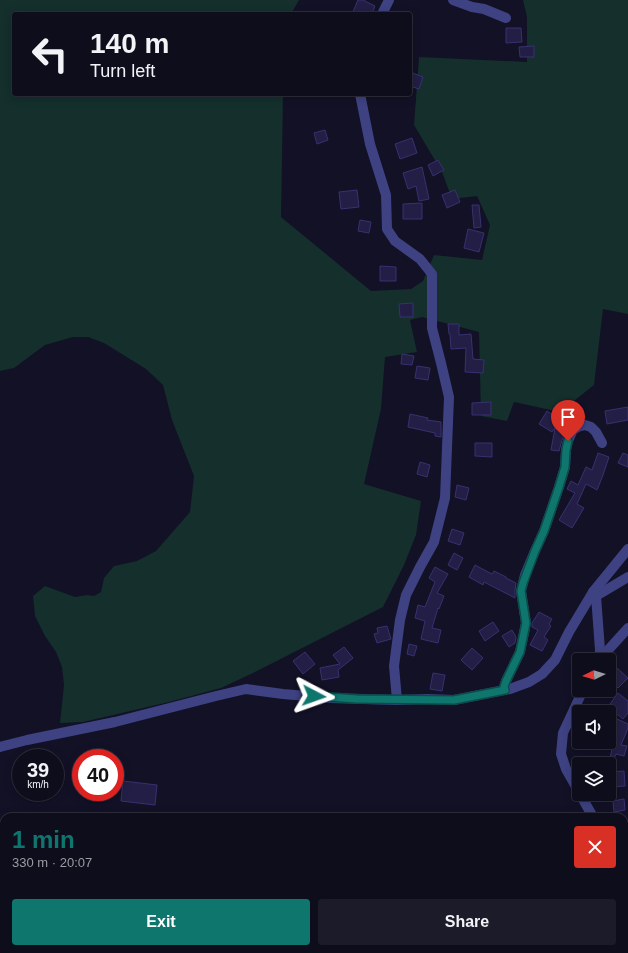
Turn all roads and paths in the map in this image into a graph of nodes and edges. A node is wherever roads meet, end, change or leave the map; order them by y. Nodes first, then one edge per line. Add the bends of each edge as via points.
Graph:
1 (389, 0) edge
2 (453, 0) edge
3 (383, 12) edge
4 (506, 18) dead end
5 (360, 96) edge
6 (602, 444) dead end
7 (628, 549) edge
8 (628, 577) edge
9 (594, 594) junction
10 (628, 628) edge
11 (600, 653) edge
12 (605, 653) edge
13 (505, 690) junction
14 (580, 697) edge
15 (397, 700) junction
16 (0, 747) edge
17 (572, 779) edge
18 (584, 801) edge
19 (591, 813) edge

1 - 3 street
2 - 4 street
5 - 15 street via 370,144 386,195 387,229 395,241 420,259 432,274 432,328 449,397 445,498 434,542 406,595 400,620 394,666
6 - 13 street via 596,432 585,425 573,430 568,441 565,467 559,487 525,575 521,591 526,623 520,652 506,681
7 - 9 street
8 - 9 street
9 - 11 street
9 - 13 street via 569,632 555,660 542,674 529,682
10 - 12 street
13 - 15 street via 454,700
14 - 17 street via 563,733 561,754
15 - 16 street via 330,698 246,689 115,722
18 - 19 street

